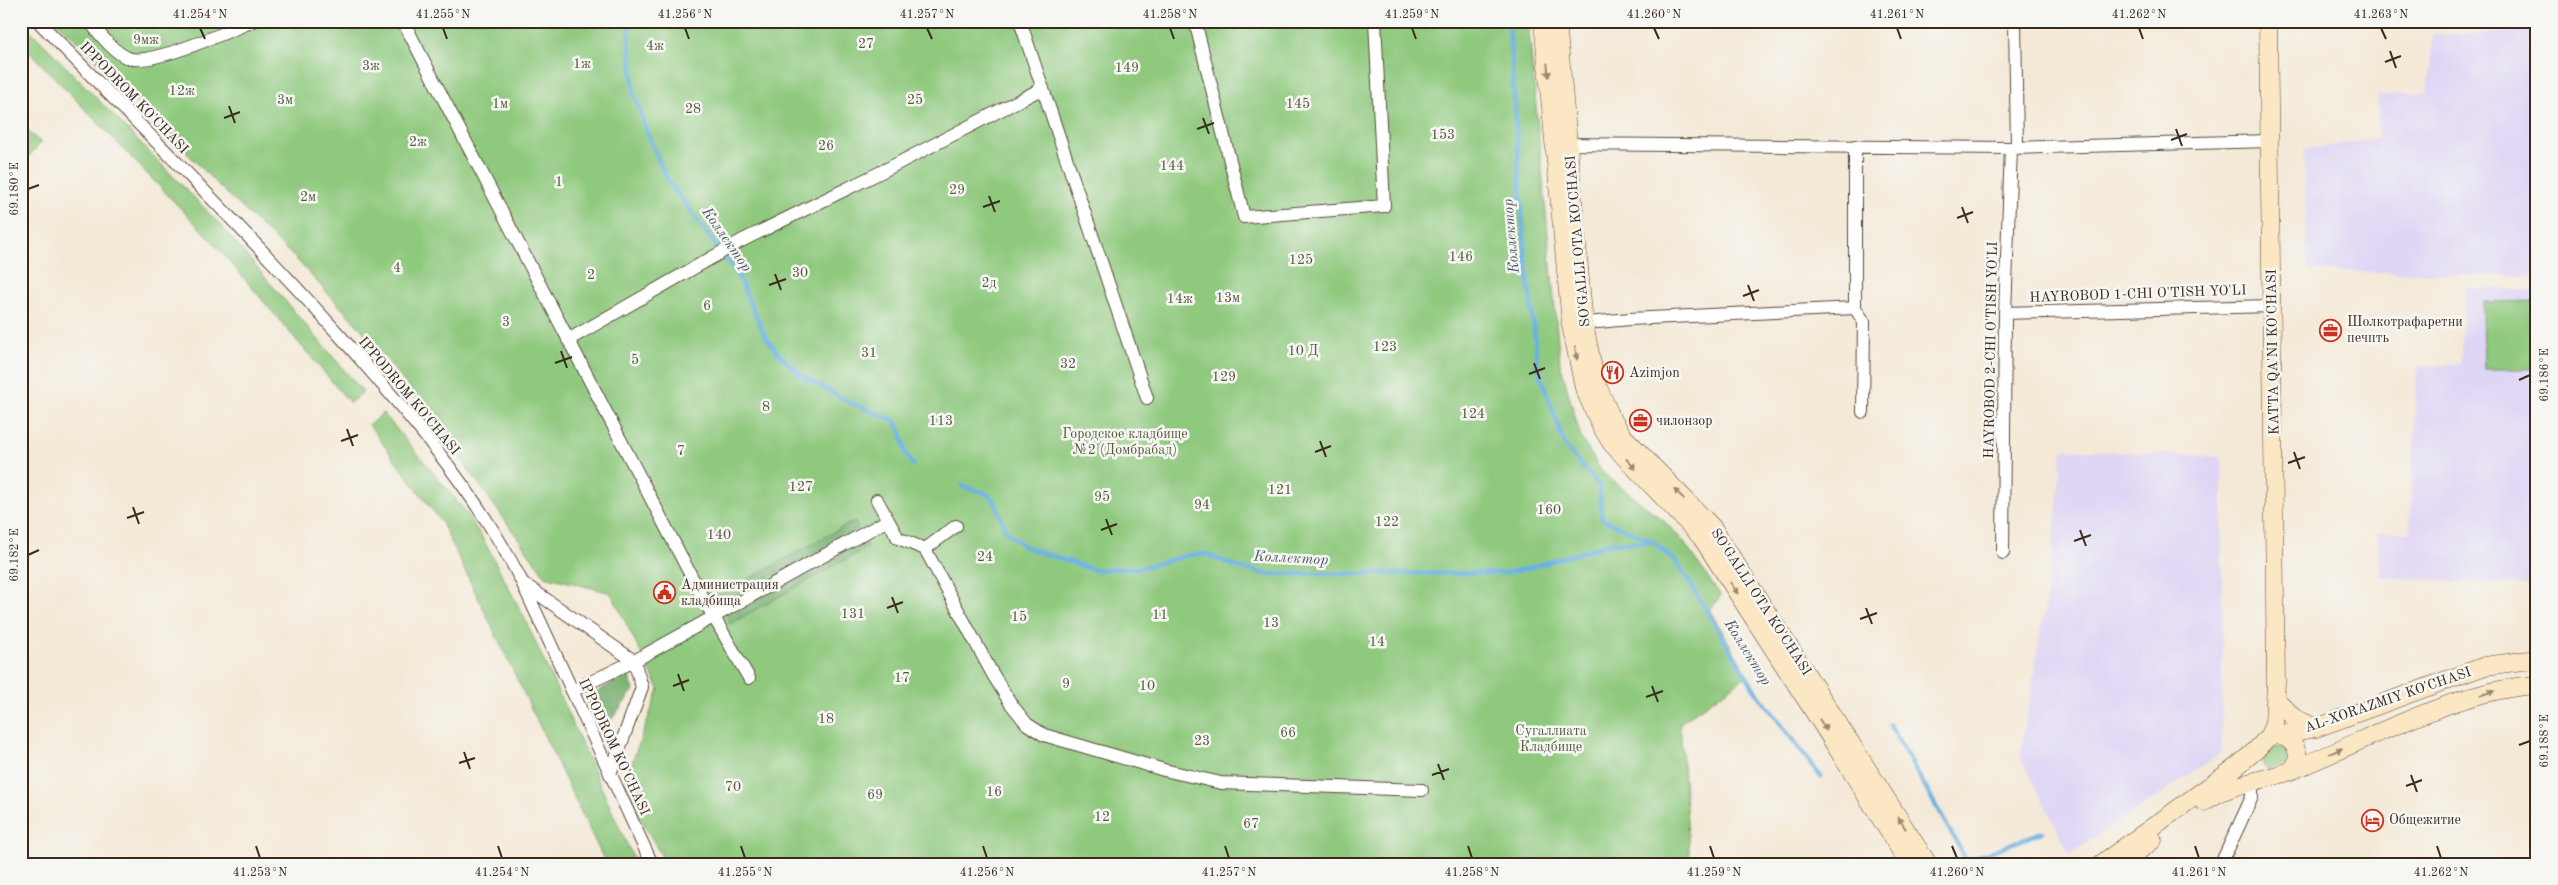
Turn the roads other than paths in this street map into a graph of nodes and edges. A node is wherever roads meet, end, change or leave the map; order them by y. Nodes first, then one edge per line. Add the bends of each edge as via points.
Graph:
1 (38, 21) edge
2 (89, 21) edge
3 (253, 21) edge
4 (403, 21) edge
5 (1020, 21) edge
6 (1195, 21) edge
7 (1375, 21) edge
8 (1543, 21) edge
9 (1557, 21) edge
10 (2015, 21) edge
11 (2268, 21) edge
12 (1043, 88) junction
13 (2270, 141) junction
14 (1562, 144) junction
15 (1855, 146) junction
16 (2014, 148) junction
17 (2272, 306) junction
18 (1855, 308) junction
19 (2005, 313) junction
20 (1578, 324) junction
21 (568, 340) junction
22 (1147, 398) dead end
23 (1863, 412) dead end
24 (877, 500) dead end
25 (888, 520) junction
26 (956, 526) dead end
27 (925, 549) junction
28 (2003, 553) dead end
29 (522, 582) junction
30 (714, 617) junction
31 (2537, 659) edge
32 (634, 661) junction
33 (749, 678) dead end
34 (2276, 682) junction
35 (2537, 685) edge
36 (572, 691) junction
37 (2281, 704) junction
38 (2316, 728) junction
39 (2277, 741) junction
40 (2292, 770) junction
41 (610, 774) junction
42 (2273, 777) junction
43 (2252, 782) junction
44 (1422, 790) dead end
45 (652, 864) edge
46 (1909, 864) edge
47 (1928, 864) edge
48 (2101, 864) edge
49 (2122, 864) edge
50 (2222, 864) edge

1 - 29 street, IPPODROM KO'CHASI via 234,222 390,393 474,500
2 - 3 street via 106,42 137,61 161,56
4 - 21 street
5 - 12 street
6 - 7 street via 1244,217 1384,206
8 -> 14 main road, SO'GALLI OTA KO'CHASI
9 - 14 main road, SO'GALLI OTA KO'CHASI
10 - 16 street, HAYROBOD 2-CHI O'TISH YO'LI
11 - 13 main road, KATTA QA'NI KO'CHASI
12 - 21 street via 741,241
12 - 22 street
13 - 16 street
13 - 17 main road, KATTA QA'NI KO'CHASI
14 - 15 street
14 - 20 main road, SO'GALLI OTA KO'CHASI
15 - 16 street
15 - 18 street
16 - 19 street, HAYROBOD 2-CHI O'TISH YO'LI
17 - 19 street, HAYROBOD 1-CHI O'TISH YO'LI
17 - 34 main road, KATTA QA'NI KO'CHASI
18 - 20 street
18 - 23 street via 1864,322
19 - 28 street, HAYROBOD 2-CHI O'TISH YO'LI
20 -> 46 main road, SO'GALLI OTA KO'CHASI via 1584,388 1612,444 1702,538
47 -> 20 main road, SO'GALLI OTA KO'CHASI via 1713,528 1623,436 1596,383
21 - 30 street
24 - 25 street
25 - 27 street via 898,538
25 - 30 street
26 - 27 street
27 - 44 street via 1011,704 1027,724 1044,735 1221,783
29 - 32 street
29 - 36 street, IPPODROM KO'CHASI
30 - 32 street
30 - 33 street
31 - 38 main road, AL-XORAZMIY KO'CHASI via 2486,666
32 - 36 street
32 - 41 street via 642,687
34 - 37 main road
34 - 39 main road
40 -> 35 main road, AL-XORAZMIY KO'CHASI via 2460,702 2497,690
36 - 41 street, IPPODROM KO'CHASI
37 - 38 main road via 2294,718
37 - 39 main road
38 - 39 main road, AL-XORAZMIY KO'CHASI
39 - 40 main road via 2298,759
39 - 42 main road via 2255,758 2258,768
39 - 48 main road, AL-XORAZMIY KO'CHASI
40 - 42 main road, AL-XORAZMIY KO'CHASI
41 - 45 street, IPPODROM KO'CHASI
42 - 43 main road, AL-XORAZMIY KO'CHASI
43 - 49 main road, AL-XORAZMIY KO'CHASI via 2211,797
43 - 50 street via 2252,797

